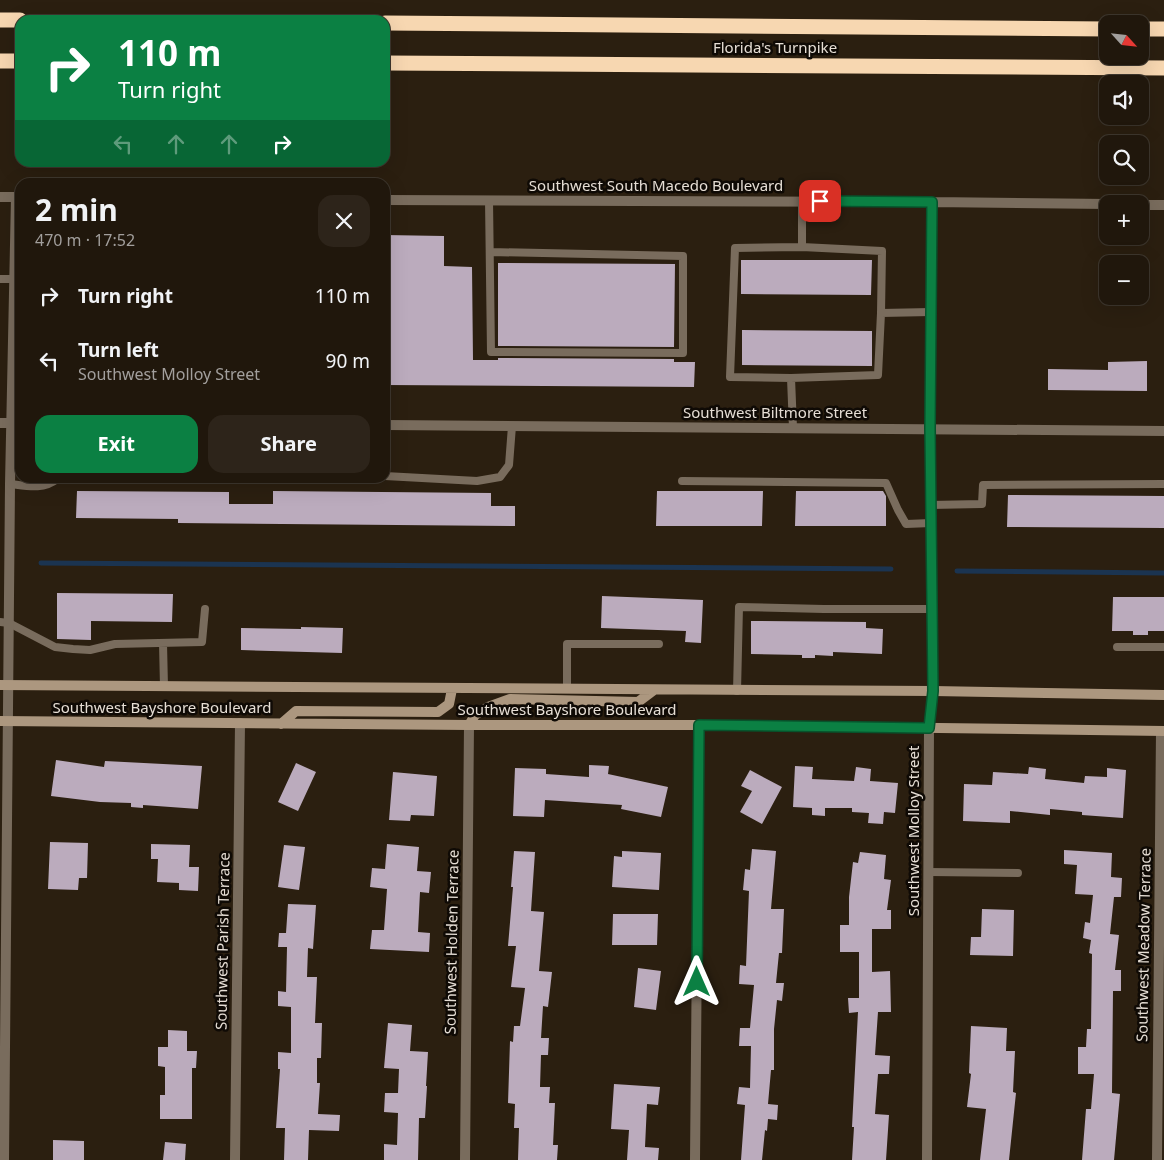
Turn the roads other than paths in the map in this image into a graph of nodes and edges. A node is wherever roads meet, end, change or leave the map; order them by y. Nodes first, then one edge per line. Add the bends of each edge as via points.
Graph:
1 (0, 20) edge
2 (15, 20) edge
3 (390, 23) edge
4 (1099, 29) edge
5 (1149, 29) edge
6 (1164, 29) edge
7 (0, 61) edge
8 (15, 61) edge
9 (390, 63) edge
10 (1164, 68) edge
11 (0, 197) edge
12 (15, 197) edge
13 (390, 200) edge
14 (489, 200) junction
15 (802, 201) junction
16 (932, 202) junction
17 (1099, 204) edge
18 (1149, 204) edge
19 (1164, 205) edge
20 (802, 247) junction
21 (491, 252) junction
22 (15, 258) edge
23 (0, 278) edge
24 (14, 279) junction
25 (931, 312) junction
26 (882, 313) junction
27 (15, 351) edge
28 (790, 378) junction
29 (0, 423) edge
30 (15, 423) edge
31 (390, 425) edge
32 (512, 426) junction
33 (793, 428) junction
34 (930, 428) junction
35 (1164, 431) edge
36 (15, 433) edge
37 (390, 476) edge
38 (682, 481) dead end
39 (52, 483) edge
40 (10, 484) junction
41 (1164, 484) edge
42 (930, 505) junction
43 (5, 521) edge
44 (931, 523) junction
45 (205, 609) dead end
46 (932, 609) junction
47 (5, 622) edge
48 (163, 643) junction
49 (659, 644) dead end
50 (1116, 647) dead end
51 (1164, 647) edge
52 (4, 685) edge
53 (164, 686) junction
54 (452, 689) junction
55 (567, 690) junction
56 (654, 690) junction
57 (737, 690) junction
58 (933, 691) junction
59 (1164, 695) edge
60 (4, 721) edge
61 (240, 723) junction
62 (281, 724) junction
63 (469, 725) junction
64 (699, 725) junction
65 (929, 728) junction
66 (1162, 731) edge
67 (929, 872) junction
68 (1018, 872) dead end
69 (4, 1160) edge
70 (235, 1160) edge
71 (465, 1160) edge
72 (695, 1160) edge
73 (927, 1160) edge
74 (1157, 1160) edge

1 - 2 highway
3 - 4 highway, Florida's Turnpike
5 - 6 highway
7 - 8 highway
9 - 10 highway, Florida's Turnpike
11 - 12 street
13 - 14 street, Southwest South Macedo Boulevard
14 - 15 street, Southwest South Macedo Boulevard
14 - 21 lane
15 - 16 street, Southwest South Macedo Boulevard
15 - 20 lane
16 - 17 street, Southwest South Macedo Boulevard
16 - 25 street, Southwest Molloy Street
18 - 19 street
20 - 26 lane via 882,251
20 - 28 lane via 735,248 730,377
21 - 21 lane via 491,352 683,353 683,256
22 - 24 street
23 - 24 lane
24 - 27 street
25 - 26 lane
25 - 34 street, Southwest Molloy Street
26 - 28 lane via 878,375
28 - 33 lane
29 - 30 street
31 - 32 street, Southwest Biltmore Street
32 - 33 street, Southwest Biltmore Street
32 - 37 lane via 509,465 500,477 477,482
33 - 34 street, Southwest Biltmore Street
34 - 35 street, Southwest Biltmore Street
34 - 42 street, Southwest Molloy Street
36 - 40 street
38 - 44 lane via 886,483 906,524
39 - 40 lane via 41,486
40 - 43 street
41 - 42 lane via 983,485 982,504
42 - 44 street, Southwest Molloy Street
43 - 47 street
44 - 46 street, Southwest Molloy Street
45 - 48 lane via 202,642
46 - 57 lane via 739,607
46 - 58 street, Southwest Molloy Street
47 - 48 lane via 55,647 90,650 115,644
47 - 52 street
48 - 53 lane
49 - 55 lane via 568,644
50 - 51 lane
52 - 53 main road, Southwest Bayshore Boulevard
52 - 60 street
53 - 54 main road, Southwest Bayshore Boulevard
54 - 55 main road, Southwest Bayshore Boulevard
54 - 62 main road via 450,704 438,712 296,711
55 - 56 main road, Southwest Bayshore Boulevard
56 - 57 main road, Southwest Bayshore Boulevard
56 - 63 main road via 638,702 510,699 475,716
57 - 58 main road, Southwest Bayshore Boulevard
58 - 59 main road, Southwest Bayshore Boulevard
58 - 65 street, Southwest Molloy Street
60 - 61 main road, Southwest Bayshore Boulevard
60 - 69 street
61 - 62 main road, Southwest Bayshore Boulevard
61 - 70 street, Southwest Parish Terrace
62 - 63 main road, Southwest Bayshore Boulevard
63 - 64 main road, Southwest Bayshore Boulevard
63 - 71 street, Southwest Holden Terrace
64 - 65 main road, Southwest Bayshore Boulevard
64 - 72 street
65 - 66 main road, Southwest Bayshore Boulevard
65 - 67 street, Southwest Molloy Street
66 - 74 street, Southwest Meadow Terrace
67 - 68 lane
67 - 73 street, Southwest Molloy Street

